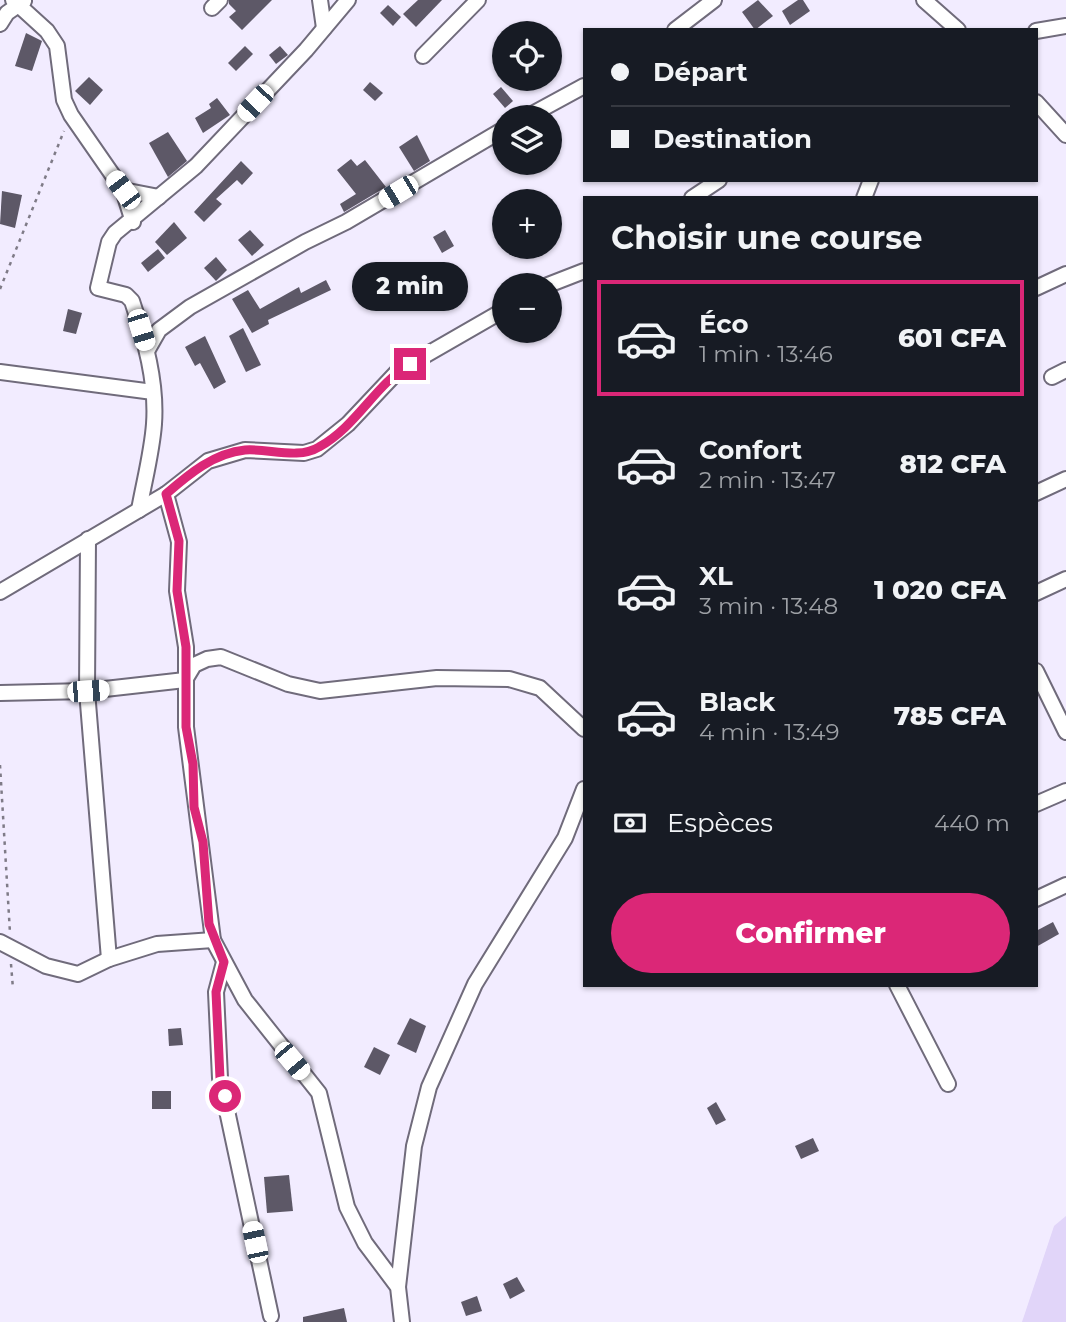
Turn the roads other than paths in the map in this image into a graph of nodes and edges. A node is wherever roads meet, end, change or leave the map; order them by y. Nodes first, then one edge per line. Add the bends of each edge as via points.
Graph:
1 (320, 0) edge
2 (348, 0) edge
3 (478, 0) edge
4 (714, 0) edge
5 (924, 0) edge
6 (19, 2) edge
7 (0, 24) edge
8 (1066, 26) edge
9 (324, 28) junction
10 (678, 28) edge
11 (956, 28) edge
12 (1038, 31) edge
13 (423, 56) dead end
14 (583, 87) edge
15 (1038, 104) edge
16 (549, 105) edge
17 (1066, 135) edge
18 (492, 136) edge
19 (716, 182) edge
20 (123, 190) junction
21 (695, 196) edge
22 (159, 197) junction
23 (133, 222) junction
24 (583, 271) edge
25 (1066, 274) edge
26 (562, 280) edge
27 (1038, 287) edge
28 (492, 317) edge
29 (147, 351) junction
30 (1066, 370) edge
31 (0, 372) edge
32 (1052, 377) dead end
33 (153, 392) junction
34 (1066, 479) edge
35 (1038, 492) edge
36 (166, 494) junction
37 (139, 510) junction
38 (88, 540) junction
39 (1038, 581) edge
40 (1060, 582) edge
41 (0, 592) edge
42 (1038, 592) edge
43 (185, 680) junction
44 (88, 691) junction
45 (0, 693) edge
46 (1041, 695) edge
47 (583, 728) edge
48 (1066, 732) edge
49 (1066, 791) edge
50 (583, 792) edge
51 (1038, 803) edge
52 (583, 821) edge
53 (565, 838) junction
54 (1066, 885) edge
55 (1038, 898) edge
56 (213, 940) junction
57 (5, 945) edge
58 (109, 959) junction
59 (224, 962) junction
60 (898, 987) edge
61 (948, 1084) dead end
62 (398, 1287) junction
63 (271, 1316) dead end
64 (402, 1322) edge

1 - 9 street
2 - 9 street
3 - 13 street
4 - 10 street
5 - 11 street
6 - 7 street
6 - 20 street via 57,46 64,100
8 - 12 street
9 - 22 street via 195,166
14 - 16 street
15 - 17 street
18 - 29 street via 190,307 159,330
19 - 21 street
20 - 22 street
20 - 23 street
22 - 23 street
23 - 29 street via 109,242 97,288 132,301
24 - 26 street
25 - 27 street
28 - 36 street via 398,371 317,449 228,454 208,461
29 - 33 street
30 - 32 street
31 - 33 street
33 - 37 street via 154,424
34 - 35 street
36 - 37 street
36 - 43 street via 179,541 177,591 186,647
37 - 38 street
38 - 41 street
38 - 44 street
39 - 40 street
40 - 42 street
43 - 44 street
43 - 47 street via 194,665 220,657 288,684 320,691 437,678 509,679 540,688
43 - 56 street via 194,807 203,842
44 - 45 street
44 - 58 street
46 - 48 street
49 - 51 street
50 - 53 street
52 - 53 street
53 - 62 street via 475,984 429,1087 414,1146
54 - 55 street
56 - 58 street via 157,944
56 - 59 street
57 - 58 street via 70,974 86,972
59 - 62 street via 266,1030 319,1093 352,1218 365,1244
59 - 63 street via 216,992 220,1078
60 - 61 street
62 - 64 street

